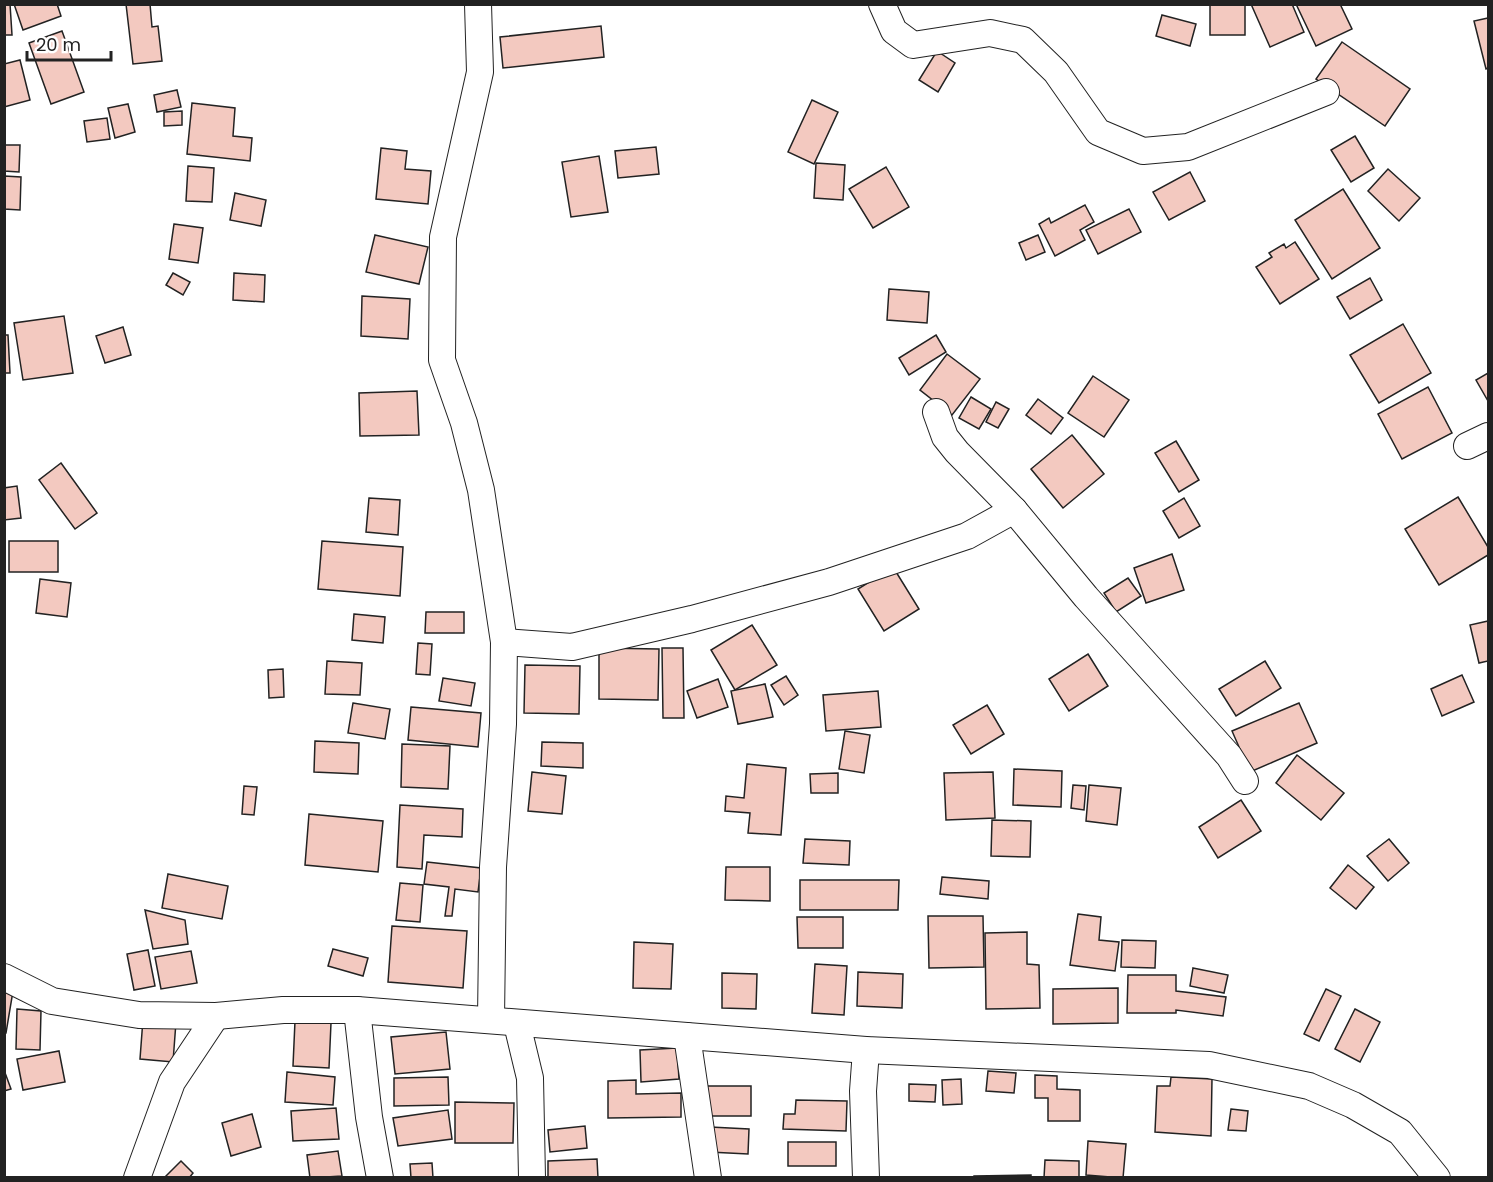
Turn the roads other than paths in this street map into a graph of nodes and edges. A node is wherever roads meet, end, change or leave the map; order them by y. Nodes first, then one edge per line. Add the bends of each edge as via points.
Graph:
1 (478, 4) edge
2 (882, 4) edge
3 (1326, 92) dead end
4 (936, 412) dead end
5 (1014, 510) junction
6 (504, 642) junction
7 (1245, 781) dead end
8 (4, 977) edge
9 (357, 1010) junction
10 (216, 1016) junction
11 (491, 1019) junction
12 (517, 1024) junction
13 (687, 1036) junction
14 (866, 1050) junction
15 (136, 1178) edge
16 (380, 1178) edge
17 (532, 1178) edge
18 (708, 1178) edge
19 (866, 1178) edge
20 (1437, 1178) edge

1 - 6 street via 480,72 443,237 442,360 481,490
2 - 3 street via 894,31 913,45 990,33 1023,40 1056,72 1098,132 1143,151 1188,147
4 - 5 street via 945,437 957,453
5 - 6 street via 967,536 830,582 692,619 572,647
5 - 7 street via 1228,756
6 - 11 street via 504,724 493,867
8 - 10 street via 52,1001 139,1015
9 - 10 street via 283,1010
9 - 11 street
9 - 16 street
10 - 15 street via 172,1082
11 - 12 street
12 - 13 street
12 - 17 street via 530,1078
13 - 14 street
13 - 18 street
14 - 19 street
14 - 20 street via 1209,1065 1309,1086 1400,1132

